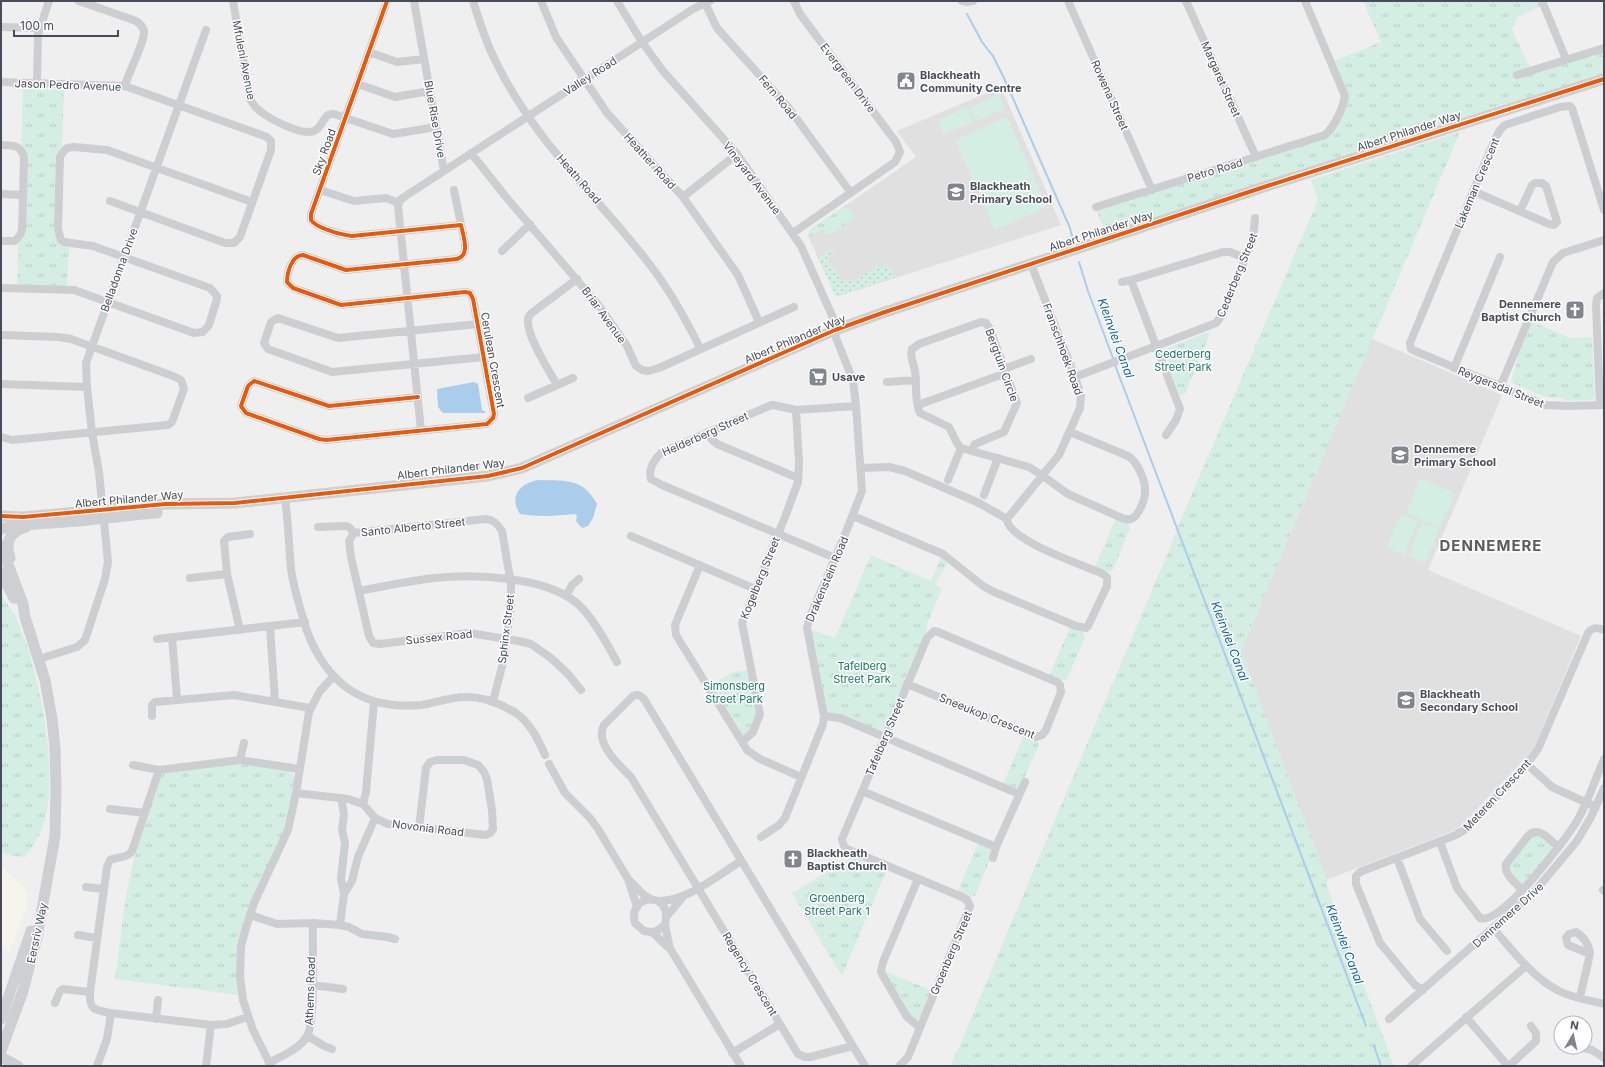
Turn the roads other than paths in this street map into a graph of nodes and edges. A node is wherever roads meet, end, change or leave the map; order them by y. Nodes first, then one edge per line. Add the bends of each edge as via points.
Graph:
1 (49, 1) edge
2 (79, 1) edge
3 (233, 1) edge
4 (387, 1) edge
5 (414, 1) edge
6 (473, 1) edge
7 (541, 1) edge
8 (617, 1) edge
9 (794, 1) edge
10 (962, 1) edge
11 (973, 1) edge
12 (1068, 1) edge
13 (1186, 1) edge
14 (1305, 1) edge
15 (1542, 1) edge
16 (708, 2) edge
17 (1, 27) edge
18 (39, 28) junction
19 (206, 30) dead end
20 (642, 42) junction
21 (1604, 48) edge
22 (369, 52) junction
23 (424, 58) junction
24 (1566, 60) junction
25 (1517, 74) dead end
26 (584, 79) junction
27 (1604, 79) edge
28 (1, 82) edge
29 (37, 83) junction
30 (358, 84) junction
31 (125, 86) junction
32 (430, 91) junction
33 (179, 106) junction
34 (529, 115) junction
35 (346, 118) junction
36 (436, 127) junction
37 (1, 145) edge
38 (470, 153) junction
39 (737, 154) junction
40 (1256, 157) junction
41 (157, 167) junction
42 (444, 170) junction
43 (320, 190) junction
44 (454, 190) dead end
45 (1152, 190) junction
46 (1473, 191) junction
47 (851, 193) junction
48 (1, 194) edge
49 (22, 195) junction
50 (683, 197) junction
51 (110, 201) dead end
52 (252, 202) junction
53 (399, 203) junction
54 (1096, 207) dead end
55 (1604, 210) edge
56 (1520, 211) junction
57 (140, 212) junction
58 (1255, 218) dead end
59 (530, 224) junction
60 (461, 226) junction
61 (401, 231) junction
62 (793, 233) junction
63 (1604, 240) edge
64 (1, 242) edge
65 (502, 251) dead end
66 (124, 257) junction
67 (1500, 257) dead end
68 (1245, 258) junction
69 (1031, 264) junction
70 (404, 265) junction
71 (577, 279) junction
72 (1131, 280) junction
73 (1122, 282) dead end
74 (1, 288) edge
75 (1604, 293) edge
76 (408, 298) junction
77 (108, 302) junction
78 (794, 307) dead end
79 (759, 322) junction
80 (478, 324) junction
81 (835, 330) junction
82 (411, 331) junction
83 (1, 335) edge
84 (1410, 341) joint
85 (1156, 346) junction
86 (91, 347) junction
87 (700, 348) junction
88 (1601, 355) edge
89 (484, 357) junction
90 (1031, 359) dead end
91 (414, 364) junction
92 (1454, 368) junction
93 (1005, 371) junction
94 (1075, 377) junction
95 (573, 378) dead end
96 (916, 380) junction
97 (887, 382) dead end
98 (1, 384) edge
99 (557, 385) junction
100 (87, 386) junction
101 (1500, 387) junction
102 (418, 397) junction
103 (528, 398) dead end
104 (918, 405) junction
105 (1602, 405) edge
106 (856, 406) junction
107 (796, 410) junction
108 (421, 430) junction
109 (708, 432) junction
110 (1070, 432) junction
111 (92, 433) junction
112 (1166, 435) dead end
113 (1, 436) edge
114 (961, 448) junction
115 (971, 451) junction
116 (998, 458) junction
117 (861, 468) junction
118 (1043, 476) junction
119 (798, 478) junction
120 (948, 480) dead end
121 (984, 495) dead end
122 (286, 497) junction
123 (104, 514) junction
124 (1, 516) edge
125 (853, 516) junction
126 (486, 519) joint
127 (1007, 519) junction
128 (50, 523) junction
129 (318, 527) dead end
130 (1, 529) edge
131 (354, 533) junction
132 (250, 534) dead end
133 (777, 535) junction
134 (631, 536) dead end
135 (1, 546) edge
136 (835, 558) junction
137 (700, 565) junction
138 (1, 573) edge
139 (227, 574) junction
140 (190, 578) dead end
141 (510, 579) junction
142 (579, 579) dead end
143 (755, 589) junction
144 (359, 590) junction
145 (566, 596) junction
146 (23, 604) junction
147 (25, 618) junction
148 (305, 622) junction
149 (270, 627) junction
150 (240, 630) junction
151 (1604, 630) edge
152 (932, 632) joint
153 (172, 637) junction
154 (506, 638) junction
155 (157, 639) dead end
156 (39, 659) junction
157 (617, 662) dead end
158 (333, 677) junction
159 (908, 684) junction
160 (581, 690) dead end
161 (177, 699) junction
162 (275, 701) junction
163 (493, 701) junction
164 (374, 702) junction
165 (310, 708) junction
166 (152, 716) dead end
167 (824, 716) junction
168 (885, 737) junction
169 (742, 742) junction
170 (244, 743) dead end
171 (545, 755) dead end
172 (1604, 759) edge
173 (240, 760) junction
174 (549, 764) dead end
175 (1527, 764) junction
176 (133, 766) dead end
177 (300, 769) junction
178 (159, 770) junction
179 (801, 777) junction
180 (1025, 782) dead end
181 (1604, 788) edge
182 (862, 792) junction
183 (296, 793) junction
184 (1020, 794) junction
185 (342, 798) junction
186 (1585, 803) junction
187 (363, 804) junction
188 (1596, 807) junction
189 (110, 809) dead end
190 (55, 812) junction
191 (145, 814) junction
192 (375, 818) junction
193 (419, 828) junction
194 (761, 837) dead end
195 (1440, 842) junction
196 (843, 843) joint
197 (996, 847) junction
198 (1558, 847) junction
199 (992, 858) dead end
200 (1397, 858) junction
201 (741, 861) junction
202 (342, 869) junction
203 (355, 870) junction
204 (628, 879) junction
205 (918, 879) junction
206 (86, 887) dead end
207 (698, 888) junction
208 (103, 889) junction
209 (1522, 890) junction
210 (344, 894) junction
211 (683, 896) junction
212 (655, 900) junction
213 (637, 907) junction
214 (250, 915) junction
215 (667, 916) junction
216 (312, 923) junction
217 (340, 925) junction
218 (665, 925) junction
219 (1494, 929) junction
220 (652, 932) junction
221 (78, 935) dead end
222 (97, 938) junction
223 (395, 939) dead end
224 (670, 950) junction
225 (1447, 951) dead end
226 (1590, 954) dead end
227 (1526, 966) junction
228 (312, 985) junction
229 (343, 989) dead end
230 (1423, 990) junction
231 (90, 992) junction
232 (1580, 997) junction
233 (158, 1000) dead end
234 (55, 1003) dead end
235 (1604, 1004) edge
236 (111, 1013) junction
237 (247, 1017) junction
238 (1466, 1017) junction
239 (1, 1019) edge
240 (156, 1019) junction
241 (1389, 1019) dead end
242 (211, 1024) junction
243 (780, 1024) junction
244 (1531, 1026) dead end
245 (920, 1027) junction
246 (308, 1036) junction
247 (853, 1046) junction
248 (332, 1049) dead end
249 (1, 1051) edge
250 (1593, 1051) edge
251 (732, 1053) junction
252 (1, 1057) edge
253 (1604, 1058) edge
254 (270, 1064) edge
255 (900, 1065) edge
256 (18, 1066) edge
257 (97, 1066) edge
258 (206, 1066) edge
259 (741, 1066) edge
260 (866, 1066) edge
261 (1410, 1066) edge
262 (1509, 1066) edge

1 - 18 street
2 - 31 street via 136,21 142,26 142,38
3 - 35 street, Mfuleni Avenue via 250,99 256,108 276,121 306,132 319,129 325,116 329,114
4 - 22 street, Sky Road
5 - 23 street, Blue Rise Drive
6 - 34 street, Heath Road via 498,66
7 - 26 street, Heather Road via 556,37
8 - 20 street, Vineyard Avenue
9 - 47 street, Evergreen Drive via 800,14 900,149 895,162
10 - 11 street
12 - 45 street, Rowena Street
13 - 40 street, Margaret Street
14 - 40 street, Petro Road via 1345,96 1344,102 1331,129 1325,135
15 - 24 street
16 - 20 street, Valley Road
16 - 47 street, Fern Road via 720,32 788,108
17 - 18 street
18 - 29 street
19 - 33 street, Belladonna Drive
20 - 26 street, Valley Road
20 - 39 street, Vineyard Avenue via 671,81
21 - 24 street
22 - 23 street via 397,62
22 - 30 street, Sky Road
23 - 32 street, Blue Rise Drive
24 - 25 street
26 - 34 street, Valley Road
26 - 50 street, Heather Road via 607,113
27 - 69 street, Albert Philander Way
28 - 29 street, Jason Pedro Avenue
29 - 31 street, Jason Pedro Avenue
30 - 32 street via 395,97
30 - 35 street, Sky Road
31 - 33 street, Jason Pedro Avenue
32 - 36 street, Blue Rise Drive
33 - 41 street, Belladonna Drive
33 - 52 street, Jason Pedro Avenue via 267,137 271,141 271,150
34 - 38 street, Valley Road
34 - 87 street, Heath Road via 555,152 624,230 656,273 681,309
35 - 36 street via 393,134
35 - 43 street, Sky Road
36 - 42 street, Blue Rise Drive
37 - 49 street via 17,147 23,154
38 - 42 street, Valley Road
38 - 59 street, Briar Avenue
39 - 50 street
39 - 62 street, Vineyard Avenue
40 - 45 street, Petro Road
41 - 52 street
41 - 57 street, Belladonna Drive
41 - 66 street via 107,150 74,147 68,148 60,157 58,230 61,240 87,244
42 - 53 street, Blue Rise Drive via 404,196
43 - 53 street via 354,202 386,198
43 - 61 street, Sky Road via 311,216 316,225 352,236
44 - 60 street
45 - 54 street, Petro Road
46 - 55 street, Lakeman Crescent via 1502,127 1570,106
46 - 56 street
46 - 84 street, Lakeman Crescent
47 - 62 street
48 - 49 street
49 - 64 street via 20,235 12,242
50 - 79 street, Heather Road via 738,275
51 - 57 street
52 - 57 street via 240,238 229,243
53 - 61 street
56 - 56 street via 1551,225 1557,222 1546,186 1542,183 1532,185
57 - 66 street, Belladonna Drive
58 - 68 street, Cederberg Street via 1253,238
59 - 65 street
59 - 71 street, Briar Avenue
60 - 61 street, Sky Road
60 - 70 street via 465,250 461,258
61 - 70 street
62 - 81 street, Vineyard Avenue via 824,294
63 - 101 street via 1563,253 1553,262
66 - 77 street, Belladonna Drive
66 - 77 street via 210,288 217,299 209,325 203,332 194,333
67 - 92 street
68 - 72 street via 1223,252
68 - 85 street, Cederberg Street via 1218,322
69 - 81 street, Albert Philander Way
69 - 94 street, Franschhoek Road
70 - 76 street
70 - 76 street via 346,270 298,255 294,258 287,282 291,287 341,305
71 - 87 street, Briar Avenue via 618,331 636,366 642,370 659,368
71 - 99 street via 529,316 532,341
72 - 73 street
72 - 85 street
74 - 77 street via 74,290
75 - 88 street via 1597,298 1596,305
76 - 80 street, Cerulean Crescent via 468,292 473,297
76 - 82 street
77 - 86 street, Belladonna Drive
78 - 79 street, Briar Avenue
79 - 87 street, Briar Avenue
80 - 82 street
80 - 89 street, Cerulean Crescent
81 - 106 street, Drakenstein Road via 853,380
81 - 122 street, Albert Philander Way via 506,473
82 - 91 street
82 - 91 street via 338,338 278,318 271,322 264,342 268,349 332,372
83 - 86 street via 58,337
84 - 92 street, Reygersdal Street via 1411,349
85 - 94 street, Cederberg Street
85 - 112 street via 1180,410
86 - 100 street, Belladonna Drive via 86,362
86 - 111 street via 181,380 184,389 172,422 168,425
88 - 105 street
89 - 91 street
89 - 108 street, Cerulean Crescent via 494,414 492,420 487,424
90 - 93 street
91 - 102 street
92 - 101 street, Reygersdal Street
93 - 96 street, Bergtuin Circle via 988,324 981,322 913,347 911,354
93 - 104 street
93 - 115 street, Bergtuin Circle via 1017,406 1004,432 976,444
94 - 110 street, Franschhoek Road via 1082,400
95 - 99 street
96 - 97 street
96 - 104 street, Bergtuin Circle
98 - 100 street
99 - 103 street
100 - 111 street, Belladonna Drive
101 - 105 street, Reygersdal Street via 1545,405
102 - 108 street
102 - 108 street via 329,406 254,381 248,386 242,406 246,413 323,439
104 - 114 street via 922,414 949,427
106 - 107 street, Helderberg Street
106 - 117 street, Drakenstein Road
107 - 109 street, Helderberg Street via 771,406
107 - 119 street, Kogelberg Street
109 - 119 street via 717,444
109 - 133 street, Helderberg Street via 661,453 650,470 651,479
110 - 118 street, Franschhoek Road via 1059,455
110 - 118 street via 1133,459 1145,489 1138,513 1132,519 1122,518 1068,494
111 - 113 street via 12,440
111 - 123 street, Belladonna Drive
114 - 115 street
114 - 120 street
115 - 116 street
116 - 118 street via 1027,466
116 - 121 street
117 - 125 street, Drakenstein Road via 862,491
117 - 127 street via 889,467 904,471 977,502
118 - 127 street, Franschhoek Road
119 - 133 street, Kogelberg Street
122 - 123 street, Albert Philander Way via 235,502 206,509
122 - 148 street via 291,571
123 - 124 street, Albert Philander Way
123 - 128 street, Albert Philander Way
123 - 156 street, Belladonna Drive via 107,571 84,640 77,647
125 - 127 street via 943,554 994,592 1071,624 1087,627 1107,586 1107,577 1027,541 1010,528
125 - 136 street, Drakenstein Road
126 - 131 street, Santo Alberto Street
126 - 141 street, Sphinx Street via 495,521 502,531
128 - 130 street, Albert Philander Way via 30,523
128 - 146 street via 24,527 15,531 9,540 9,556 21,587
129 - 131 street, Santo Alberto Street via 346,526
131 - 144 street via 349,541
132 - 139 street via 225,538
133 - 136 street, Helderberg Street
133 - 143 street, Kogelberg Street
134 - 137 street
135 - 146 street, Eersriv Way
136 - 167 street, Drakenstein Road via 807,628
137 - 143 street
137 - 169 street via 675,625 675,632
138 - 147 street, Eersriv Way
139 - 140 street
139 - 150 street
141 - 144 street via 434,578
141 - 145 street via 540,584
141 - 154 street, Sphinx Street via 511,603
142 - 145 street
143 - 169 street, Kogelberg Street via 742,624 760,714 753,732
144 - 154 street, Sussex Road via 369,636 374,643 469,633
145 - 157 street via 582,608
146 - 147 street, Eersriv Way
147 - 156 street, Eersriv Way
148 - 149 street
148 - 158 street via 319,656
149 - 150 street
149 - 162 street
150 - 153 street
151 - 175 street, Meteren Crescent via 1595,628 1588,633 1540,743
152 - 159 street, Tafelberg Street via 927,638
152 - 159 street, Sneeukop Crescent via 940,632 1057,682 1061,692 1047,728 1040,736 1031,736
153 - 155 street
153 - 161 street
154 - 160 street, Sussex Road via 531,644 551,658
154 - 163 street, Sphinx Street via 504,659
156 - 190 street, Eersriv Way via 49,699 55,748
158 - 164 street via 347,688
158 - 165 street via 320,691
159 - 168 street, Tafelberg Street
161 - 162 street via 234,695
161 - 166 street via 155,702 152,705
162 - 165 street
163 - 164 street via 467,696 402,706
163 - 171 street via 516,712 530,727
164 - 187 street
165 - 177 street
167 - 168 street via 840,718
167 - 179 street, Drakenstein Road via 822,727
168 - 182 street, Tafelberg Street
168 - 184 street
169 - 179 street via 754,756
170 - 173 street
172 - 186 street, Dennemere Drive
173 - 177 street
173 - 178 street
174 - 204 street via 565,793 598,829
175 - 186 street via 1552,787
175 - 195 street, Meteren Crescent via 1466,829
176 - 178 street
177 - 183 street
178 - 191 street
179 - 194 street, Drakenstein Road via 782,822
180 - 184 street
181 - 188 street, Dennemere Drive
182 - 196 street, Tafelberg Street
182 - 197 street
183 - 185 street
183 - 214 street via 286,834
184 - 197 street
185 - 187 street
185 - 202 street
186 - 188 street
186 - 198 street, Dennemere Drive via 1574,826
187 - 192 street, Novonia Road
188 - 219 street, Dennemere Drive via 1577,841 1546,879
189 - 191 street
190 - 239 street, Eersriv Way via 31,932
190 - 249 street, Eersriv Way via 55,836 34,953
191 - 208 street via 131,853 124,858 112,858 107,864
192 - 193 street, Novonia Road via 388,824
192 - 203 street via 359,854
193 - 193 street, Novonia Road via 427,766 431,761 466,760 480,767 486,776 492,810 491,832 486,835
195 - 200 street, Meteren Crescent
195 - 209 street, Dennemere Drive via 1457,888 1482,919 1493,916
196 - 205 street, Groenberg Street via 847,849
197 - 199 street
198 - 209 street, Dennemere Drive
198 - 209 street, Dennemere Drive via 1538,832 1532,832 1528,836 1506,866 1507,873
200 - 225 street via 1420,919
200 - 230 street, Meteren Crescent via 1360,872 1355,882 1380,943 1415,985
201 - 207 street
201 - 207 street, Regency Crescent via 644,700 637,694 633,696 604,725 601,735 613,760 631,778
201 - 247 street
202 - 203 street
202 - 210 street via 341,883
203 - 210 street via 352,883
204 - 212 street via 644,895
204 - 213 street
205 - 245 street via 881,971 907,1017
205 - 245 street, Groenberg Street via 967,900 970,906
206 - 208 street
207 - 211 street
207 - 243 street, Regency Crescent
208 - 222 street
210 - 217 street
211 - 212 street via 665,901
211 - 215 street
212 - 213 street via 646,900
212 - 215 street via 662,905
213 - 220 street via 634,912 635,922 644,931
214 - 216 street via 277,924
214 - 237 street via 242,942 240,961 241,992
215 - 218 street
216 - 217 street
216 - 228 street, Athems Road
217 - 223 street via 362,934
218 - 220 street
218 - 224 street
219 - 227 street
219 - 230 street, Dennemere Drive
220 - 224 street
221 - 222 street
222 - 231 street
224 - 251 street
226 - 232 street
227 - 232 street via 1560,992
227 - 238 street
228 - 229 street
228 - 246 street, Athems Road via 312,1016
230 - 241 street, Dennemere Drive
231 - 234 street via 63,989
231 - 236 street via 91,1007
232 - 235 street
233 - 240 street
236 - 240 street
236 - 257 street via 107,1039
237 - 242 street via 227,1024
237 - 254 street
238 - 261 street
238 - 262 street
240 - 242 street
242 - 258 street
243 - 247 street, Regency Crescent via 802,1056 810,1057
243 - 251 street
244 - 262 street via 1536,1033 1536,1041
245 - 255 street, Groenberg Street via 908,1056
246 - 248 street
246 - 254 street, Athems Road
247 - 260 street
250 - 253 street
251 - 259 street
252 - 256 street

